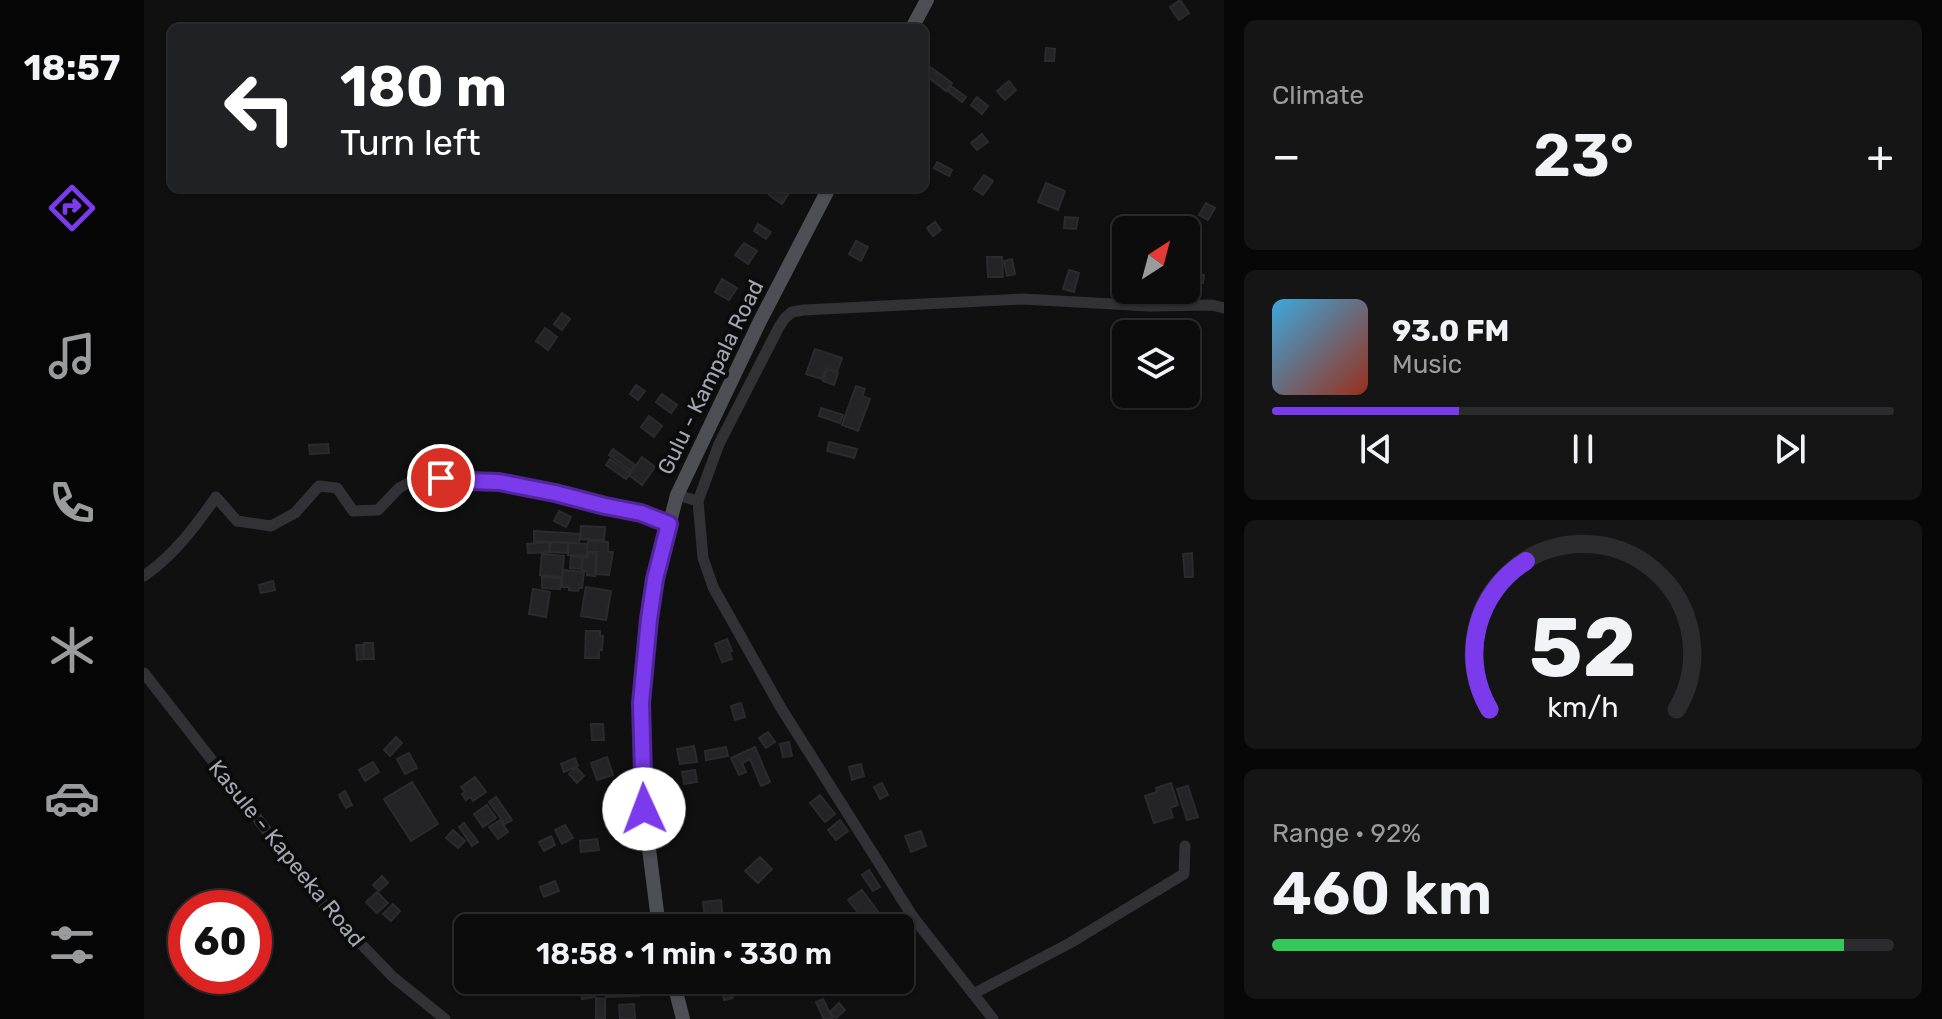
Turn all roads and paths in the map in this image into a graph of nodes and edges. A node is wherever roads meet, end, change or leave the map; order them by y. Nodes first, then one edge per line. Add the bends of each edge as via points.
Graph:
1 (927, 0) edge
2 (914, 24) edge
3 (827, 192) edge
4 (1224, 308) edge
5 (677, 495) junction
6 (698, 501) junction
7 (669, 524) junction
8 (144, 576) edge
9 (144, 673) edge
10 (1185, 846) dead end
11 (657, 914) edge
12 (677, 994) edge
13 (973, 994) junction
14 (445, 1019) edge
15 (683, 1019) edge
16 (993, 1019) edge

1 - 2 main road
3 - 5 main road, Gulu - Kampala Road
4 - 6 street via 1022,299 792,312 779,327 719,444
5 - 6 street
5 - 7 main road, Gulu - Kampala Road
6 - 13 street via 703,558 713,587 781,708 913,917
7 - 8 street via 499,482 416,479 378,510 353,511 337,488 319,486 295,513 271,526 237,521 216,497 188,536
7 - 11 main road, Gulu - Kampala Road via 655,579 641,703 644,809
9 - 14 street, Kasule - Kapeeka Road via 331,913 393,977
10 - 13 street via 1184,874
12 - 15 main road
13 - 16 street

